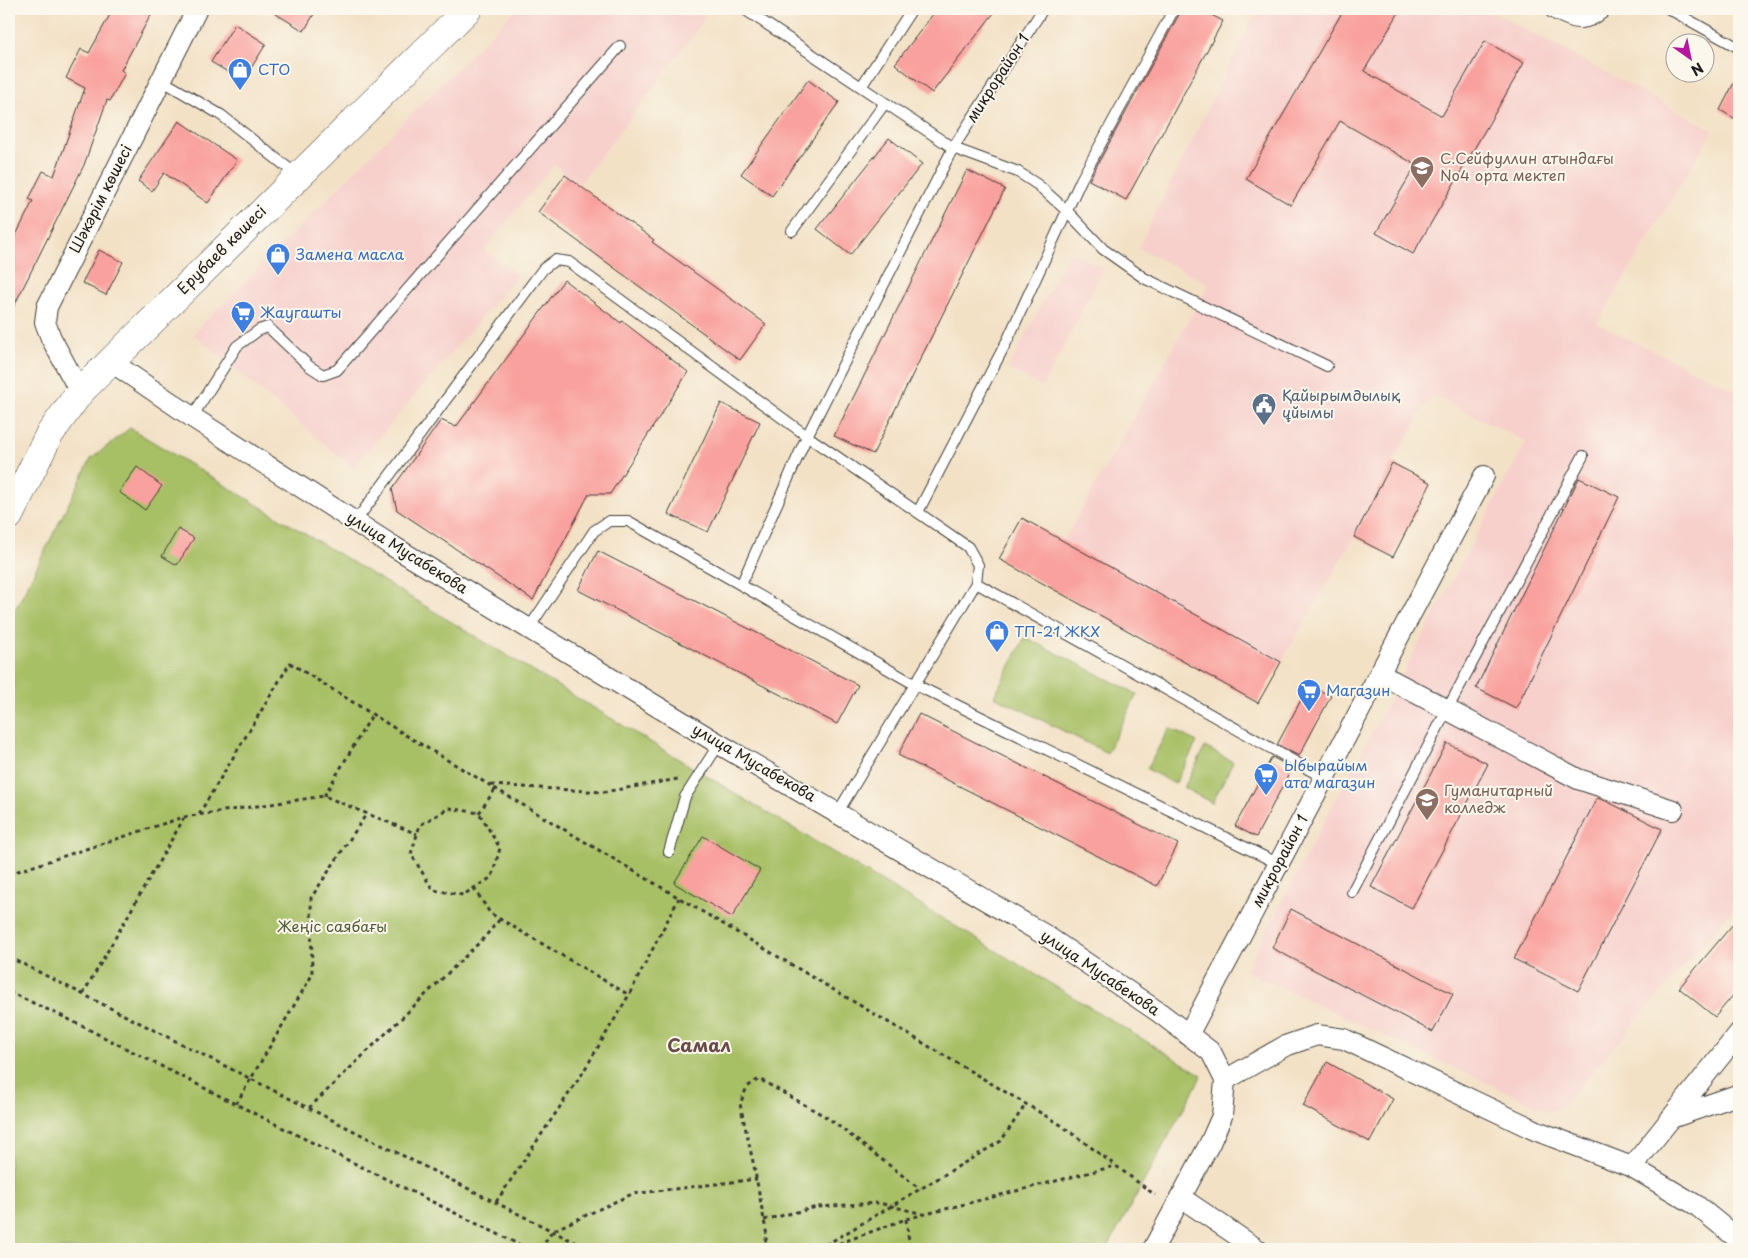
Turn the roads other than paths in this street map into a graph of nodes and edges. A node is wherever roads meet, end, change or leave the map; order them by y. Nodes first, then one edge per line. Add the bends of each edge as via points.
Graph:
1 (198, 9) edge
2 (468, 9) edge
3 (744, 9) edge
4 (912, 9) edge
5 (1043, 9) edge
6 (1174, 9) edge
7 (1554, 9) edge
8 (1600, 9) edge
9 (1669, 9) edge
10 (620, 46) dead end
11 (1739, 48) edge
12 (161, 80) junction
13 (861, 87) junction
14 (885, 103) junction
15 (953, 148) junction
16 (297, 176) junction
17 (1067, 211) junction
18 (792, 231) dead end
19 (110, 361) junction
20 (1327, 366) dead end
21 (80, 392) junction
22 (192, 417) junction
23 (807, 436) junction
24 (1583, 456) dead end
25 (1484, 476) dead end
26 (918, 512) junction
27 (9, 516) edge
28 (355, 522) junction
29 (976, 583) junction
30 (741, 585) junction
31 (529, 628) junction
32 (1380, 674) junction
33 (914, 684) junction
34 (1447, 710) junction
35 (719, 744) junction
36 (1324, 778) junction
37 (1673, 810) dead end
38 (838, 812) junction
39 (669, 852) dead end
40 (1279, 864) junction
41 (1352, 892) dead end
42 (1739, 1033) edge
43 (1188, 1034) junction
44 (1225, 1080) junction
45 (1739, 1094) edge
46 (1671, 1118) junction
47 (1632, 1167) junction
48 (1180, 1197) junction
49 (1739, 1240) edge
50 (1153, 1249) edge
51 (1257, 1249) edge

1 - 12 street, Шәкәрім көшесі
2 - 16 main road, Ерубаев көшесі
3 - 13 lane
4 - 13 lane
5 - 15 lane, микрорайон 1
6 - 17 lane
7 - 8 street via 1573,18 1587,18
9 - 11 lane
10 - 22 lane via 337,370 323,375 268,327 258,330 237,346
12 - 16 lane via 221,114
12 - 21 street, Шәкәрім көшесі via 47,307 46,322 51,338
13 - 14 lane
14 - 15 lane
14 - 18 lane
15 - 17 lane via 1018,172
15 - 23 lane, микрорайон 1
16 - 19 main road, Ерубаев көшесі
17 - 20 lane via 1103,249 1144,278
17 - 26 lane via 1008,340
19 - 21 main road, Ерубаев көшесі
19 - 22 street, улица Мусабекова
21 - 27 main road, Ерубаев көшесі via 49,436
22 - 28 street, улица Мусабекова
23 - 26 lane
23 - 28 lane via 569,262 555,260 543,269
23 - 30 lane, микрорайон 1
24 - 34 lane
25 - 32 street, микрорайон 1
26 - 29 lane via 968,547 978,565
28 - 31 street, улица Мусабекова
29 - 33 lane
29 - 36 lane
30 - 31 lane via 628,521 609,521 594,530
30 - 33 lane
31 - 35 street, улица Мусабекова
32 - 34 street
32 - 36 street, микрорайон 1
33 - 38 lane
33 - 40 lane
34 - 37 street via 1578,779
34 - 41 lane
35 - 38 street, улица Мусабекова
35 - 39 lane via 685,797
36 - 40 street, микрорайон 1
38 - 43 street, улица Мусабекова via 1045,935
40 - 43 street, микрорайон 1
42 - 46 street
43 - 44 street, улица Мусабекова via 1211,1052
44 - 47 street via 1285,1046 1317,1035 1344,1039 1537,1131
44 - 48 street via 1222,1116
45 - 46 street
46 - 47 street
47 - 49 street via 1696,1205
48 - 50 street
48 - 51 street

